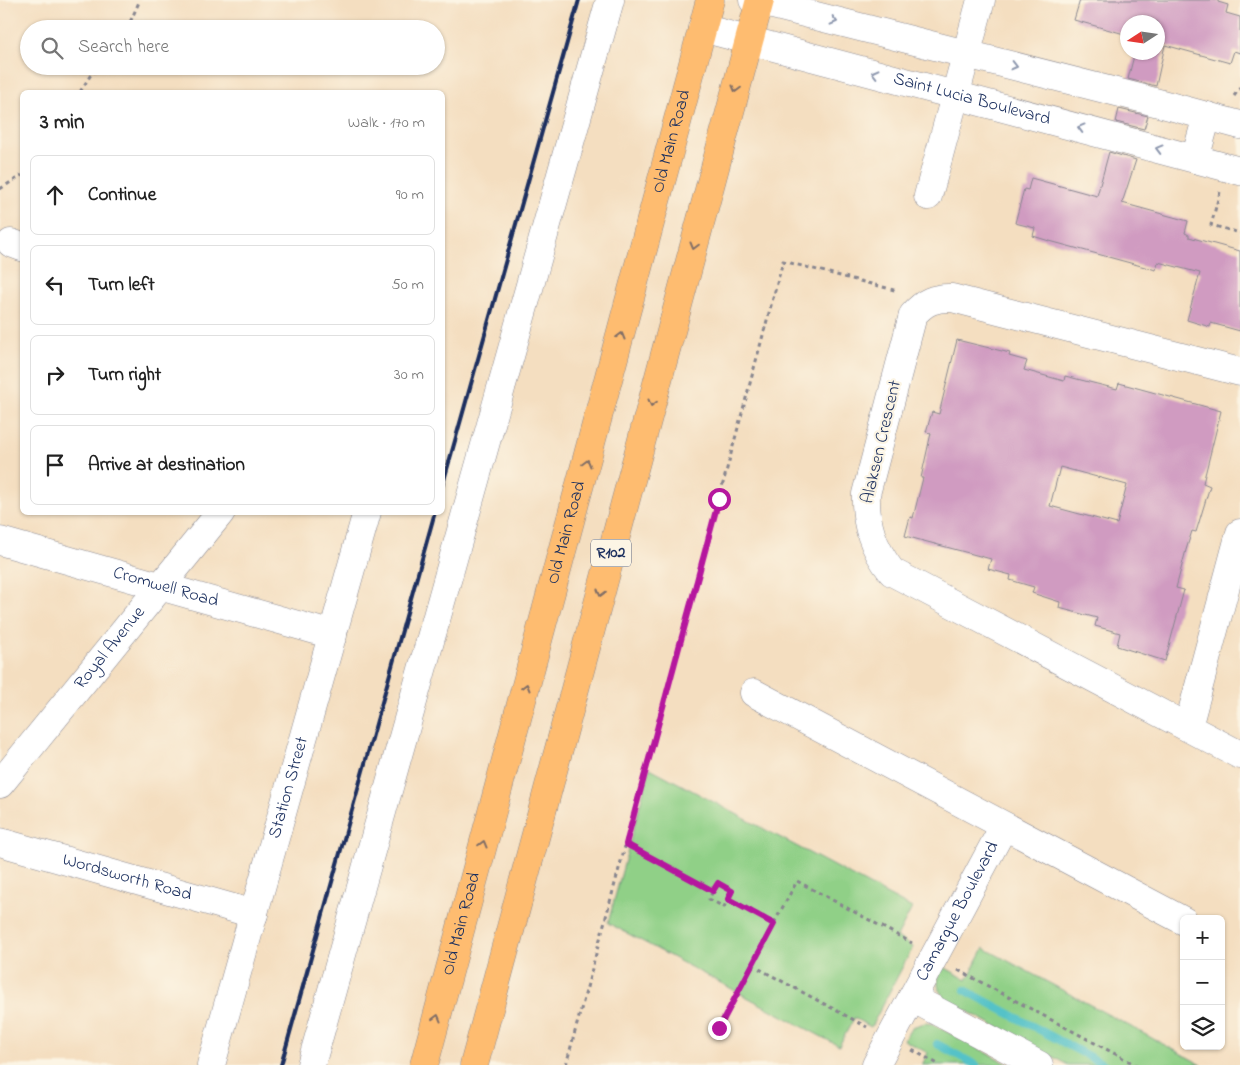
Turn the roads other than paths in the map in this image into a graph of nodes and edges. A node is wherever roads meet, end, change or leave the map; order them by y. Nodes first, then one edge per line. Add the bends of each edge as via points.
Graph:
1 (610, 0) edge
2 (710, 0) edge
3 (981, 0) edge
4 (757, 1) edge
5 (702, 28) junction
6 (748, 42) junction
7 (967, 54) junction
8 (955, 96) junction
9 (1207, 116) junction
10 (1240, 125) edge
11 (1195, 159) junction
12 (1240, 171) edge
13 (928, 196) dead end
14 (1240, 372) edge
15 (219, 515) edge
16 (366, 515) edge
17 (1240, 532) edge
18 (0, 541) edge
19 (161, 587) junction
20 (332, 636) junction
21 (754, 693) dead end
22 (1188, 728) junction
23 (1240, 755) edge
24 (0, 784) edge
25 (1004, 826) junction
26 (0, 842) edge
27 (254, 914) junction
28 (1180, 920) edge
29 (912, 998) junction
30 (211, 1065) edge
31 (312, 1065) edge
32 (424, 1065) edge
33 (474, 1065) edge
34 (876, 1065) edge
35 (1040, 1065) edge

1 - 31 street
2 - 5 main road, Old Main Road / R102
3 - 7 street
4 - 6 main road, R102
4 -> 7 street
5 - 6 street, Saint Lucia Boulevard
32 -> 5 main road, Old Main Road / R102
8 -> 6 street, Saint Lucia Boulevard
6 -> 33 main road, R102
7 - 8 street
7 -> 9 street
11 -> 8 street, Saint Lucia Boulevard
8 - 13 street
9 - 10 street
9 - 11 street
11 - 12 street, Saint Lucia Boulevard
14 - 22 street, Alaksen Crescent via 940,297 920,307 914,315 866,494 865,516 870,536 892,572
15 - 19 street, Royal Avenue
16 - 20 street, Station Street
17 - 22 street
18 - 19 street, Cromwell Road
19 - 20 street, Cromwell Road
19 - 24 street, Royal Avenue
20 - 27 street, Station Street
21 - 25 street
22 - 23 street, Alaksen Crescent
25 - 28 street
25 - 29 street, Camargue Boulevard
26 - 27 street, Wordsworth Road
27 - 30 street, Station Street
29 - 34 street, Camargue Boulevard
29 - 35 street, Camargue Boulevard

